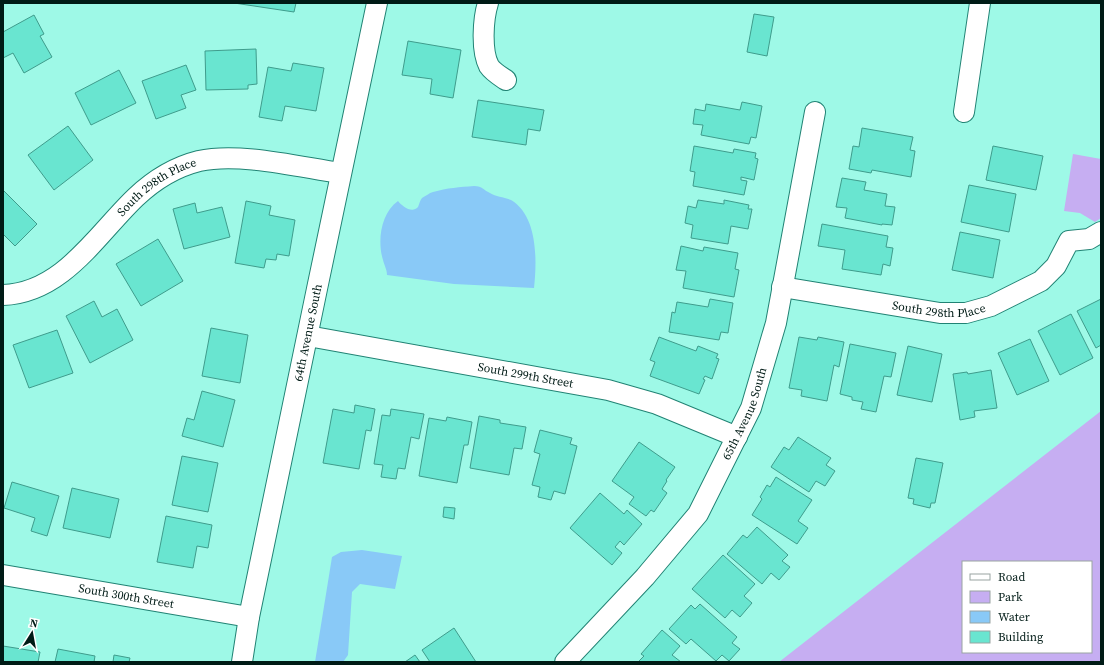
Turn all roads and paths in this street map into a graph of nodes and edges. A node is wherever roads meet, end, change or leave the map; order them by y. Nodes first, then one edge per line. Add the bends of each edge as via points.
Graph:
1 (377, 3) edge
2 (488, 3) edge
3 (980, 3) edge
4 (506, 80) dead end
5 (815, 112) dead end
6 (964, 112) dead end
7 (340, 174) junction
8 (1101, 232) edge
9 (782, 287) junction
10 (3, 295) edge
11 (308, 336) junction
12 (737, 437) junction
13 (3, 575) edge
14 (249, 617) junction
15 (242, 662) edge
16 (565, 662) edge

1 - 7 street, 64th Avenue South
2 - 4 street via 485,12 485,52 493,71
3 - 6 street
5 - 9 street, 65th Avenue South
7 - 10 street, South 298th Place via 252,159 233,158 186,165 144,190 88,249 62,272 28,290
7 - 11 street, 64th Avenue South
8 - 9 street, South 298th Place via 1089,238 1069,241 1056,266 1041,281 990,306 966,313 940,313
9 - 12 street, 65th Avenue South via 765,365 751,408
11 - 12 street, South 299th Street via 608,390 657,404
11 - 14 street, 64th Avenue South
12 - 16 street, 65th Avenue South via 698,514 645,577
13 - 14 street, South 300th Street
14 - 15 street, 64th Avenue South

